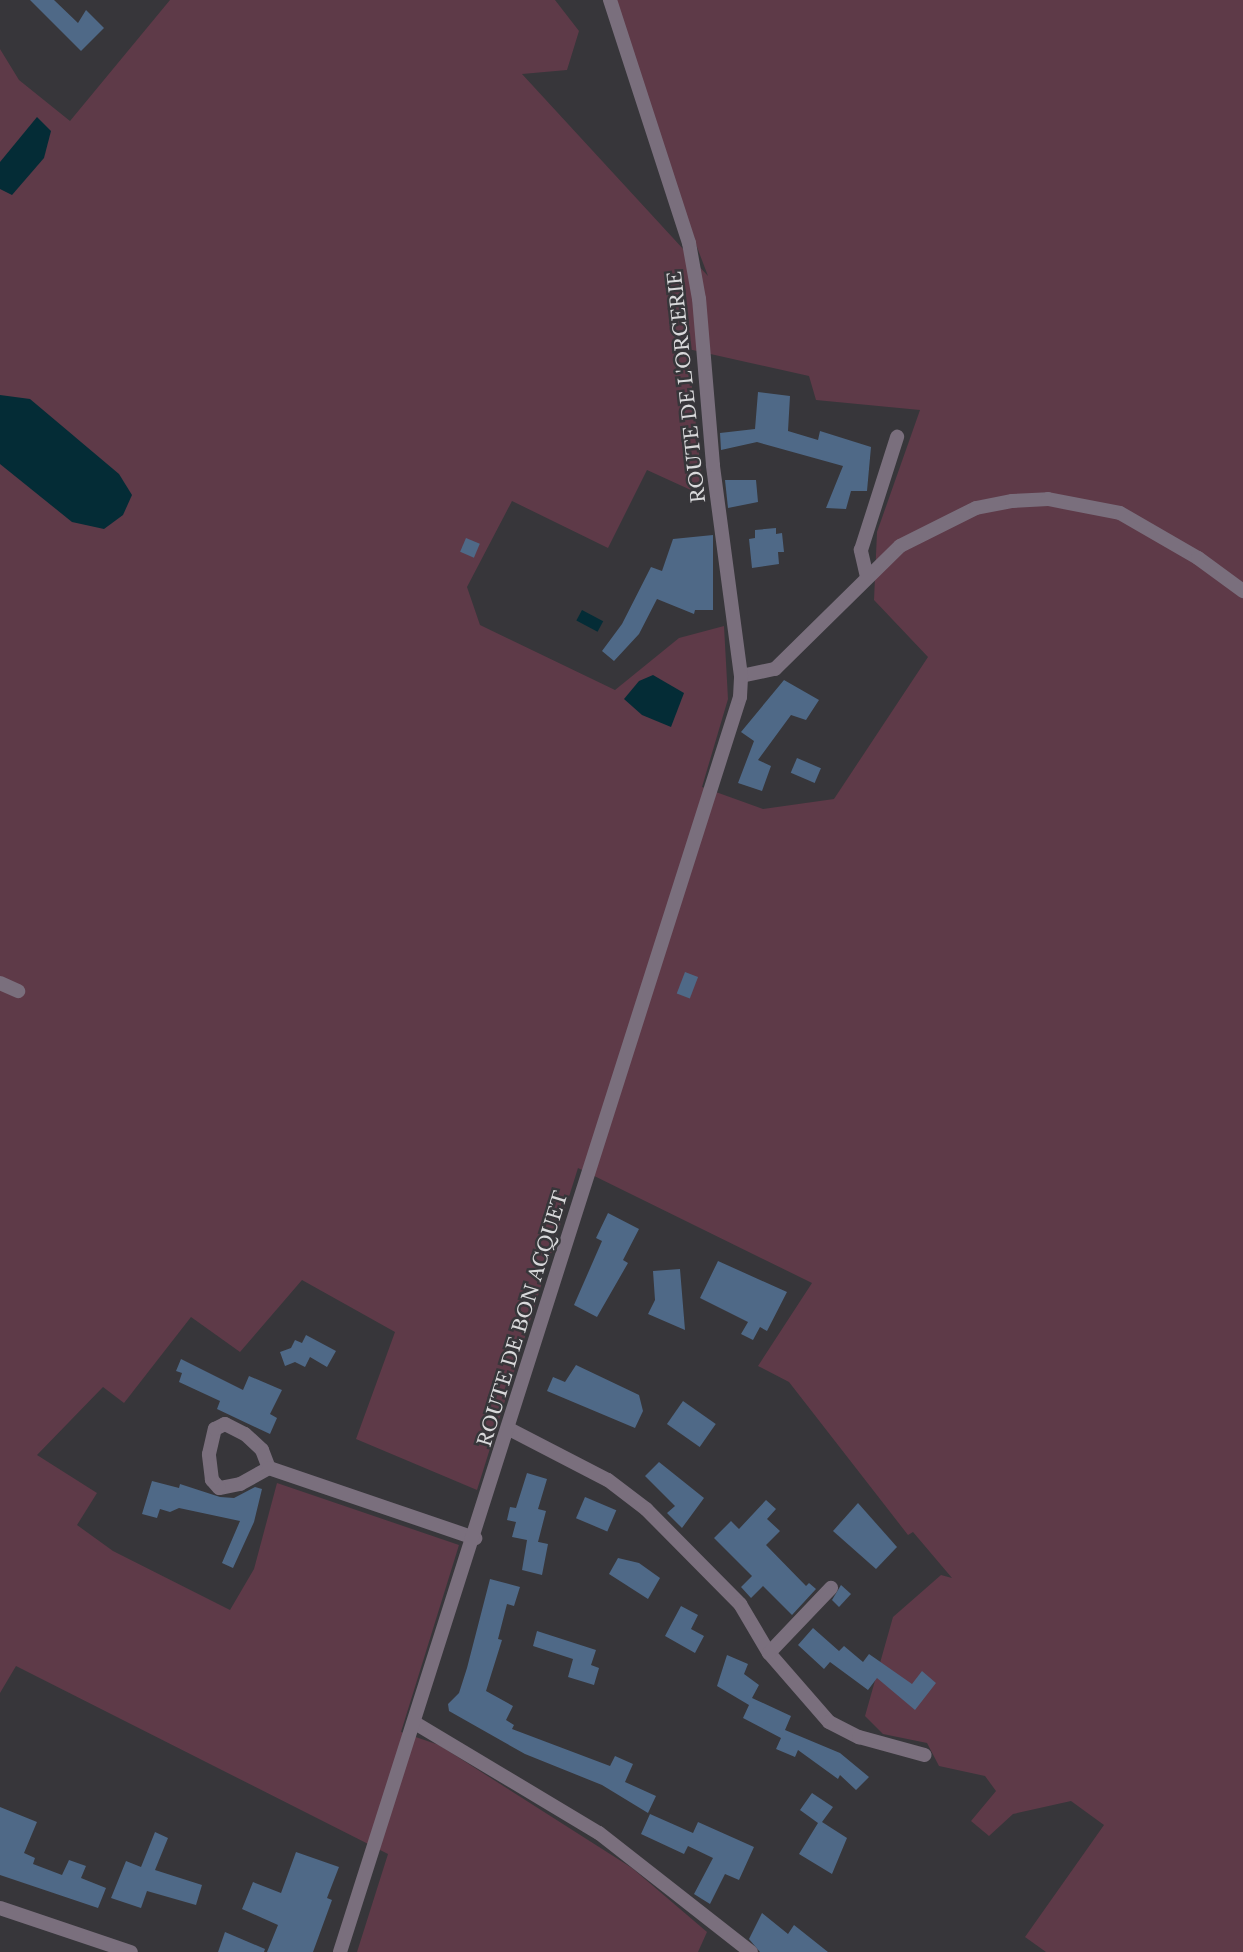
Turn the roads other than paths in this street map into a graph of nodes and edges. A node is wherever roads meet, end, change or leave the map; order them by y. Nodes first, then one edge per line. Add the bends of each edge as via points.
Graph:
1 (610, 0) edge
2 (897, 437) dead end
3 (867, 577) junction
4 (1243, 591) edge
5 (741, 676) junction
6 (740, 697) joint
7 (0, 983) edge
8 (18, 991) dead end
9 (509, 1429) junction
10 (269, 1468) junction
11 (475, 1538) junction
12 (831, 1588) dead end
13 (769, 1653) junction
14 (415, 1723) junction
15 (925, 1755) dead end
16 (0, 1908) edge
17 (131, 1952) edge
18 (340, 1952) edge
19 (751, 1952) edge

1 - 5 street, ROUTE DE L'ORCERIE via 689,243
2 - 3 street via 861,550
3 - 4 street via 900,546 936,524 976,508 1048,499 1120,513 1198,558
3 - 5 street via 775,669
5 - 6 street, ROUTE DE L'ORCERIE
6 - 9 street, ROUTE DE BON ACQUET
7 - 8 street
9 - 11 street, ROUTE DE BON ACQUET
9 - 13 street via 608,1480 646,1509 740,1604
10 - 10 street via 261,1450 245,1434 225,1424 215,1429 209,1454 212,1480 219,1488 240,1484
10 - 11 street
11 - 14 street, ROUTE DE BON ACQUET
12 - 13 street
13 - 15 street via 829,1722 859,1737
14 - 18 street, ROUTE DE BON ACQUET
14 - 19 street via 599,1833
16 - 17 street

